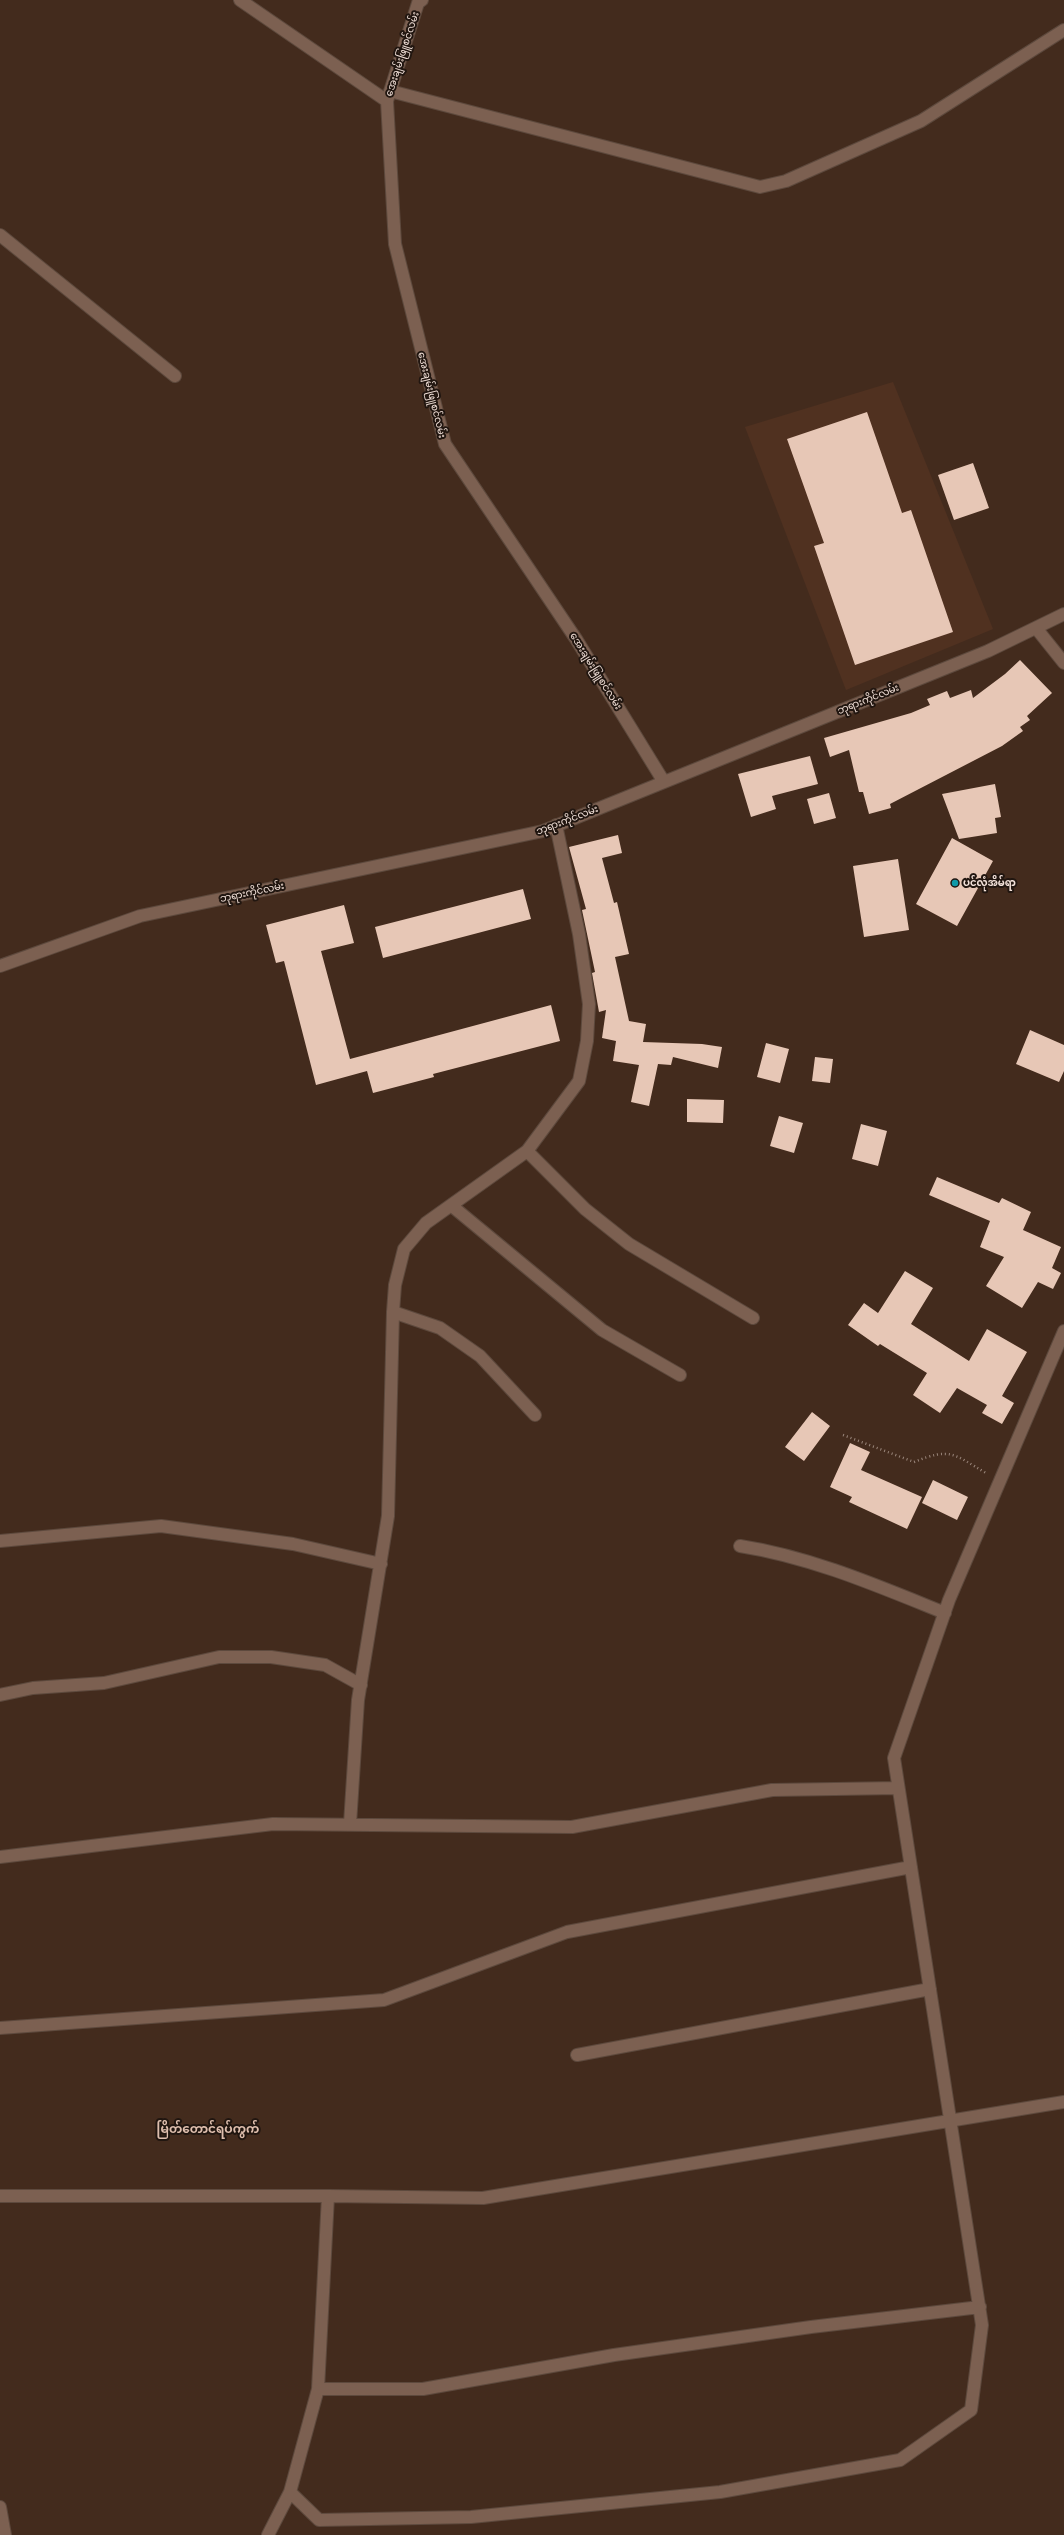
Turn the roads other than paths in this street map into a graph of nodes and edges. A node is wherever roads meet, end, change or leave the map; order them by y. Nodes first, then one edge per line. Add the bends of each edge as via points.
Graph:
1 (240, 0) edge
2 (418, 1) edge
3 (1064, 30) edge
4 (388, 96) junction
5 (0, 235) edge
6 (175, 376) dead end
7 (1064, 614) edge
8 (1036, 628) junction
9 (1064, 663) edge
10 (664, 782) junction
11 (556, 825) junction
12 (0, 966) edge
13 (527, 1151) junction
14 (452, 1206) junction
15 (393, 1312) junction
16 (753, 1318) dead end
17 (1064, 1331) edge
18 (1061, 1346) edge
19 (680, 1375) dead end
20 (535, 1415) dead end
21 (0, 1541) edge
22 (740, 1546) dead end
23 (381, 1564) junction
24 (945, 1613) junction
25 (360, 1685) junction
26 (0, 1695) edge
27 (898, 1788) junction
28 (350, 1824) junction
29 (0, 1856) edge
30 (911, 1867) junction
31 (930, 1989) junction
32 (0, 2028) edge
33 (577, 2055) dead end
34 (1064, 2102) edge
35 (950, 2119) junction
36 (0, 2196) edge
37 (328, 2196) junction
38 (980, 2307) junction
39 (318, 2389) junction
40 (290, 2492) junction
41 (0, 2507) edge
42 (5, 2535) edge
43 (268, 2535) edge

1 - 4 street
2 - 4 street, အေးချမ်းဖြူစင်လမ်း
3 - 4 street via 921,121 786,181 760,187
4 - 10 street, အေးချမ်းဖြူစင်လမ်း via 395,244 445,444 576,639
5 - 6 street
7 - 8 street, ဘုရားကိုင်လမ်း
8 - 9 street
8 - 10 street, ဘုရားကိုင်လမ်း via 988,651
10 - 11 street, ဘုရားကိုင်လမ်း
11 - 12 street, ဘုရားကိုင်လမ်း via 535,832 140,916
11 - 13 street via 579,934 588,997 587,1041 579,1081
13 - 14 street
13 - 16 street via 585,1209 629,1244
14 - 15 street via 426,1223 404,1249 395,1285
14 - 19 street via 602,1330
15 - 20 street via 440,1328 480,1356
15 - 23 street via 388,1516
17 - 18 street
18 - 24 street
21 - 23 street via 161,1526 293,1544
22 - 24 street via 768,1551 864,1580
23 - 25 street
24 - 27 street via 894,1758
25 - 26 street via 325,1665 271,1657 218,1657 104,1683 33,1688
25 - 28 street
27 - 28 street via 772,1790 572,1827
27 - 30 street
28 - 29 street via 273,1824
30 - 31 street
30 - 32 street via 567,1932 384,2000
31 - 33 street
31 - 35 street
34 - 35 street
35 - 37 street via 483,2198
35 - 38 street
36 - 37 street
37 - 39 street
38 - 39 street via 811,2327 630,2353 423,2388
38 - 40 street via 982,2325 971,2410 900,2460 720,2492 471,2517 319,2520
39 - 40 street
40 - 43 street
41 - 42 street

